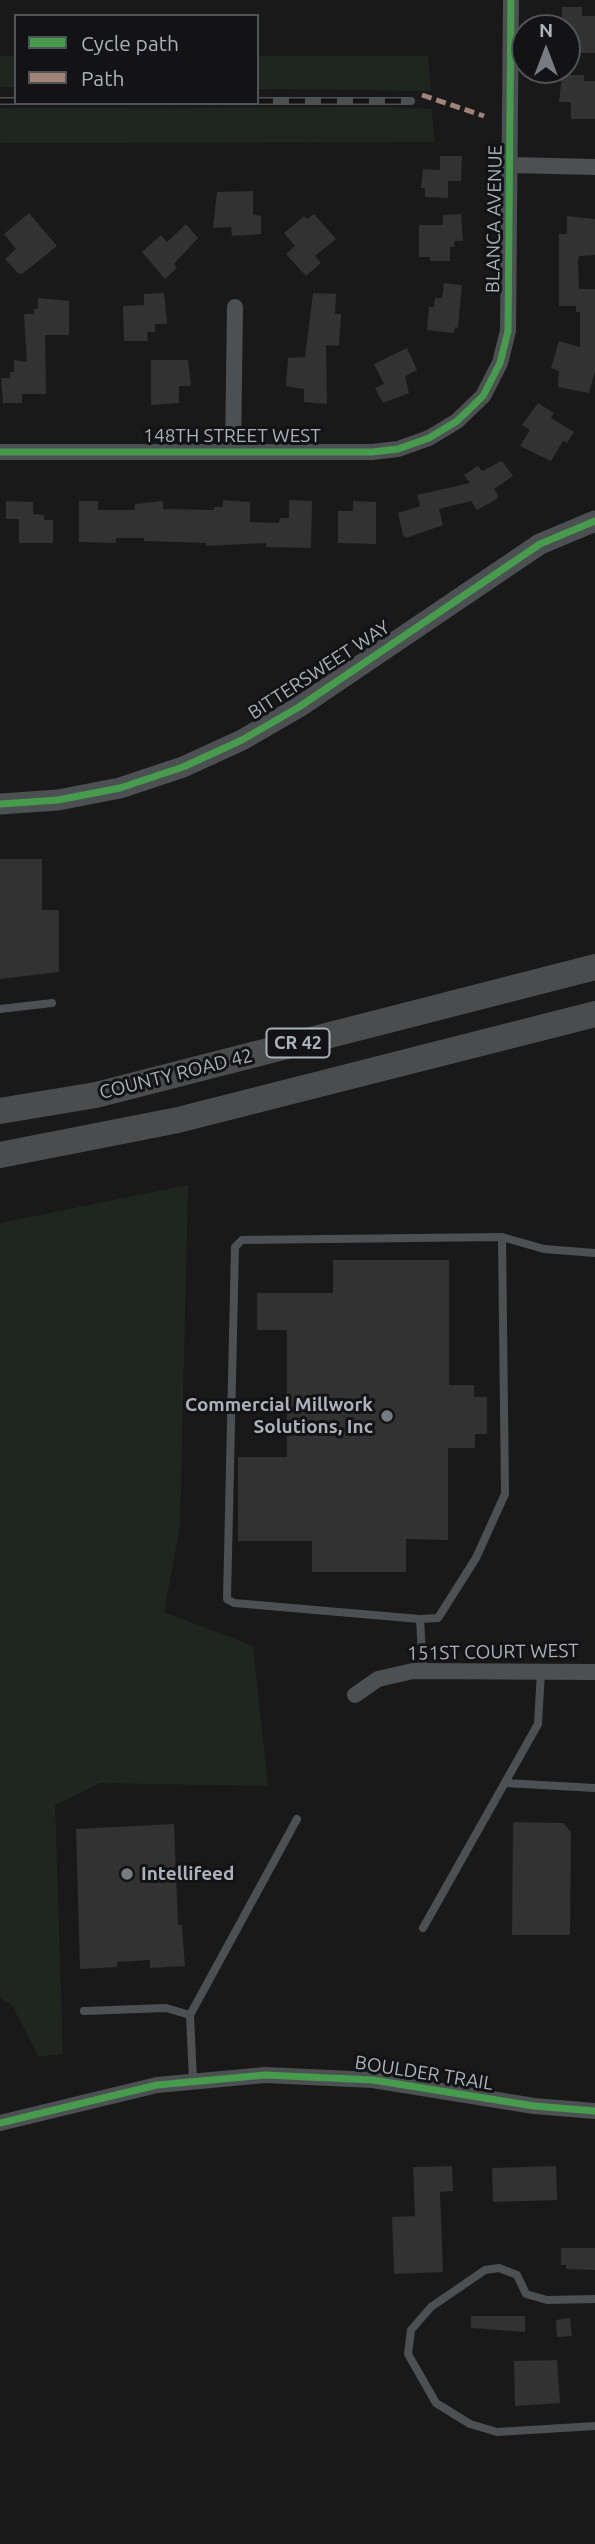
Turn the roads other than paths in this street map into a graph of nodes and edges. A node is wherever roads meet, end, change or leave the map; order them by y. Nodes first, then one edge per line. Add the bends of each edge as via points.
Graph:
1 (510, 0) edge
2 (511, 165) junction
3 (595, 167) edge
4 (235, 307) dead end
5 (457, 421) joint
6 (0, 452) edge
7 (233, 452) junction
8 (595, 521) edge
9 (0, 804) edge
10 (595, 967) edge
11 (52, 1003) dead end
12 (0, 1009) edge
13 (595, 1014) edge
14 (0, 1111) edge
15 (0, 1155) edge
16 (502, 1237) junction
17 (595, 1253) edge
18 (420, 1619) junction
19 (423, 1672) junction
20 (541, 1672) junction
21 (595, 1672) edge
22 (355, 1695) dead end
23 (505, 1783) junction
24 (595, 1788) edge
25 (297, 1819) dead end
26 (423, 1928) dead end
27 (84, 2011) dead end
28 (190, 2015) junction
29 (193, 2080) junction
30 (595, 2111) edge
31 (0, 2123) edge
32 (595, 2299) edge
33 (595, 2426) edge

1 - 2 street, BLANCA AVENUE
2 - 3 street
2 - 5 street, BLANCA AVENUE via 508,331 500,363 483,396
4 - 7 street
5 - 7 street, 148TH STREET WEST via 398,449
6 - 7 street, 148TH STREET WEST
8 - 9 street, BITTERSWEET WAY via 540,544 299,707 242,740 183,767 120,788 58,800
10 - 14 highway, COUNTY ROAD 42 / CR 42 via 108,1091
11 - 12 lane
13 - 15 highway, CR 42 via 178,1120
16 - 17 lane via 544,1249
16 - 18 lane via 505,1494 476,1558 438,1618
16 - 18 lane via 242,1240 235,1247 227,1599
18 - 19 lane
19 - 20 street, 151ST COURT WEST
19 - 22 street, 151ST COURT WEST via 378,1679
20 - 21 street, 151ST COURT WEST
20 - 23 lane via 538,1724
23 - 24 lane
23 - 26 lane
25 - 28 lane
27 - 28 lane via 166,2008
28 - 29 lane
29 - 30 street, BOULDER TRAIL via 337,2076
29 - 31 street, BOULDER TRAIL
32 - 33 lane via 547,2300 526,2294 517,2274 499,2268 485,2270 431,2306 411,2330 408,2354 436,2403 470,2424 497,2432

